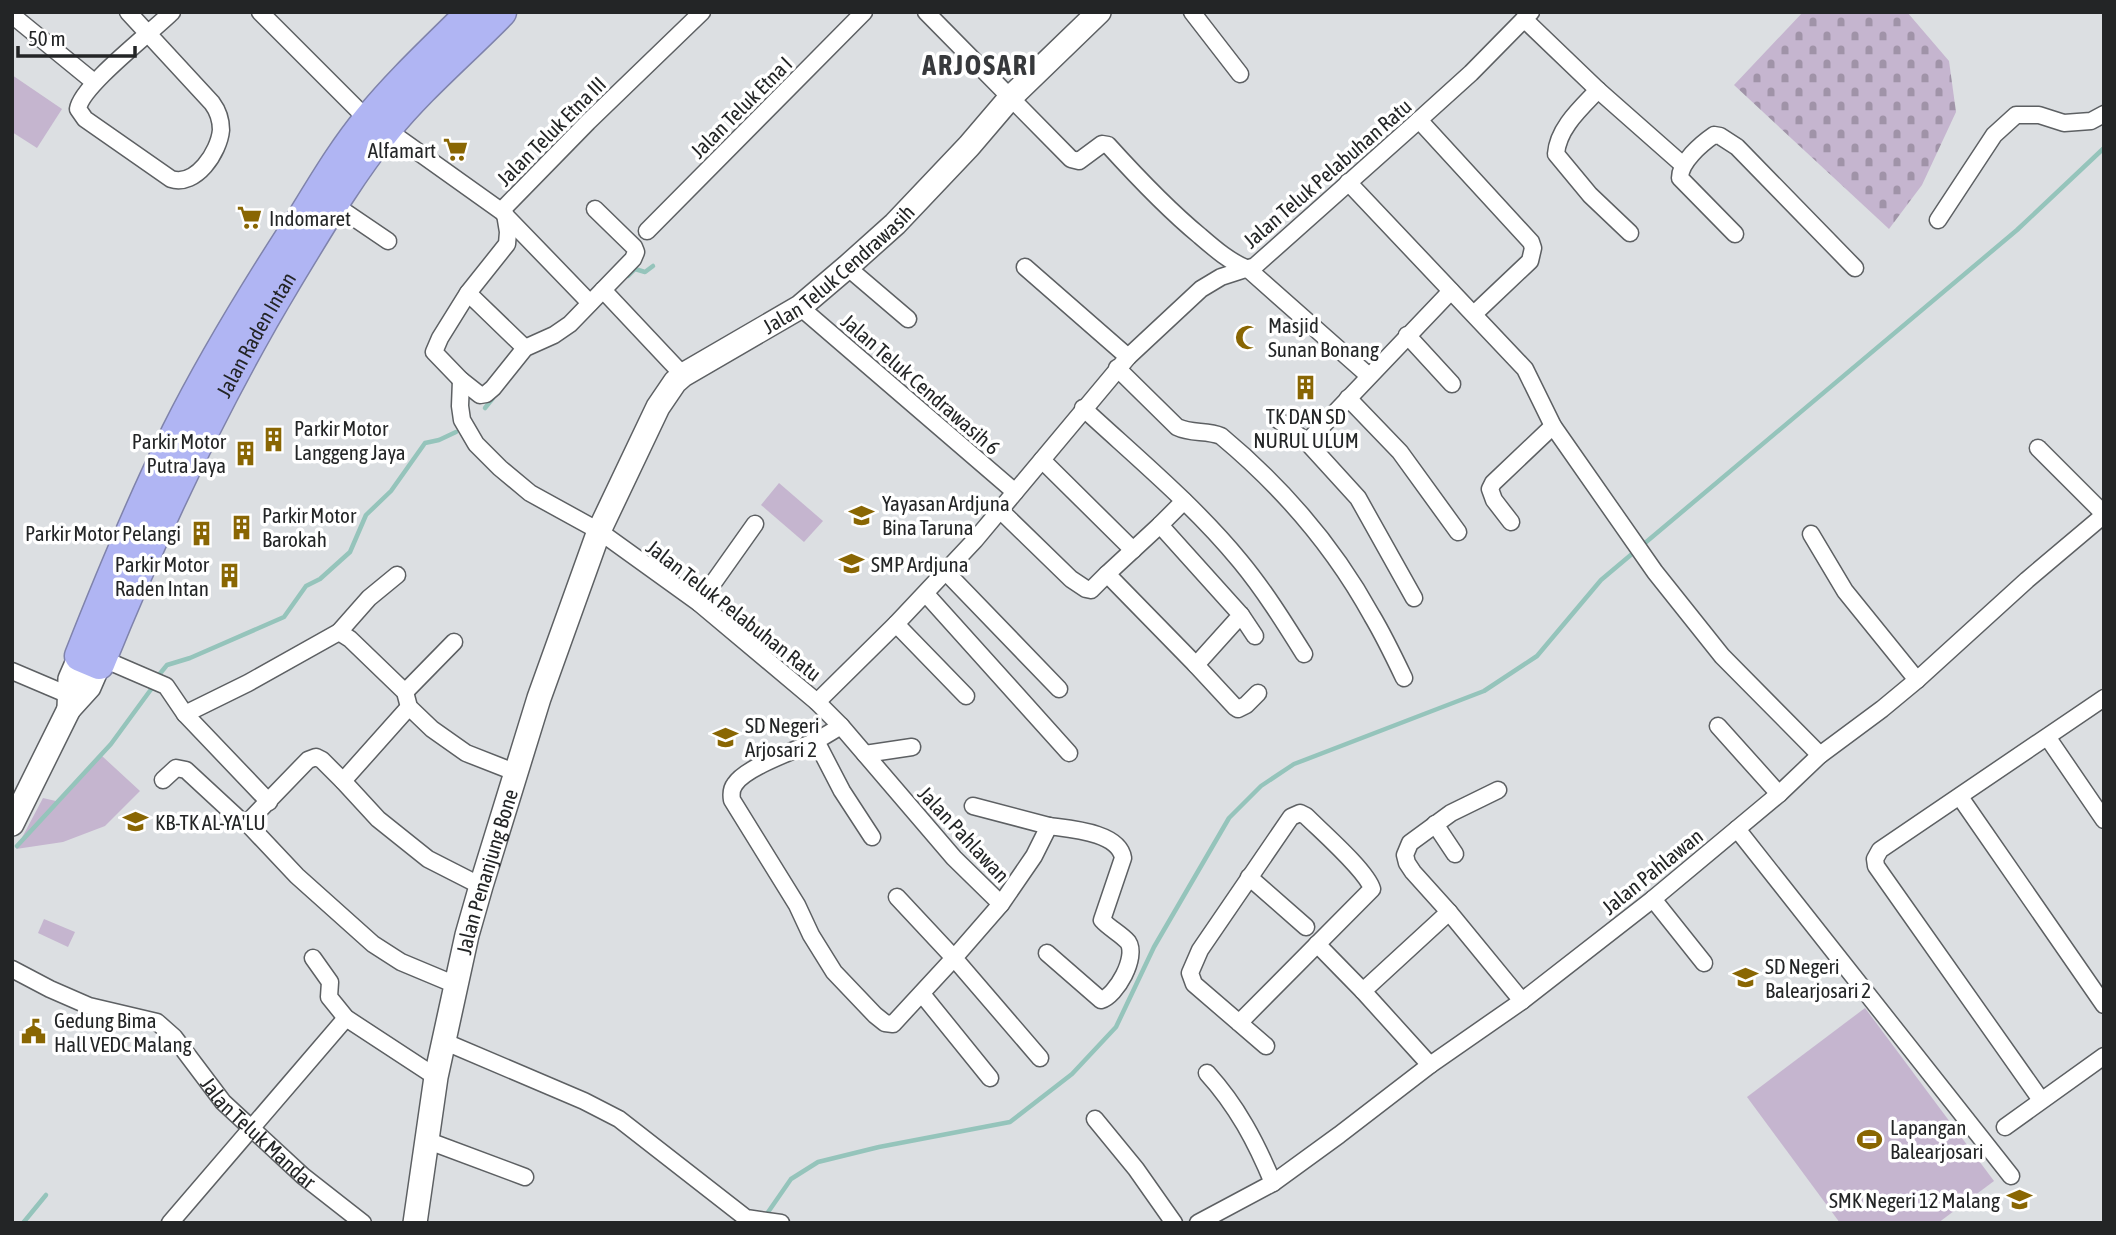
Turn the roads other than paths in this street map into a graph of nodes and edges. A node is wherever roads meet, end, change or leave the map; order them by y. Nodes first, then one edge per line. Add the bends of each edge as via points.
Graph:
1 (128, 12) edge
2 (172, 12) edge
3 (472, 12) edge
4 (501, 12) edge
5 (702, 12) edge
6 (864, 12) edge
7 (926, 12) edge
8 (1100, 12) edge
9 (1192, 12) edge
10 (267, 14) edge
11 (14, 15) edge
12 (1527, 15) edge
13 (149, 34) junction
14 (1240, 74) dead end
15 (94, 82) junction
16 (1598, 90) junction
17 (1010, 98) junction
18 (2104, 114) edge
19 (1419, 120) junction
20 (377, 125) junction
21 (1683, 165) junction
22 (1348, 182) junction
23 (332, 203) junction
24 (595, 209) dead end
25 (503, 213) junction
26 (1938, 220) dead end
27 (647, 231) dead end
28 (1630, 233) dead end
29 (1735, 234) dead end
30 (388, 241) dead end
31 (847, 267) junction
32 (1025, 267) dead end
33 (1855, 268) dead end
34 (1248, 269) junction
35 (1451, 291) junction
36 (468, 293) junction
37 (606, 293) junction
38 (590, 303) junction
39 (800, 307) junction
40 (1474, 314) junction
41 (908, 319) dead end
42 (1408, 335) junction
43 (525, 348) junction
44 (1122, 363) junction
45 (683, 375) junction
46 (1369, 376) junction
47 (461, 380) junction
48 (1452, 384) dead end
49 (1348, 398) junction
50 (1083, 408) junction
51 (1277, 419) dead end
52 (1553, 426) junction
53 (189, 434) junction
54 (1307, 442) junction
55 (2038, 448) dead end
56 (1042, 460) junction
57 (1015, 492) junction
58 (1184, 501) junction
59 (1001, 511) junction
60 (2104, 515) edge
61 (1511, 522) dead end
62 (755, 524) dead end
63 (1160, 525) junction
64 (598, 531) junction
65 (1458, 532) dead end
66 (1811, 534) dead end
67 (1133, 550) junction
68 (946, 572) junction
69 (1107, 574) junction
70 (397, 575) dead end
71 (926, 594) junction
72 (1414, 598) dead end
73 (699, 603) junction
74 (1241, 615) junction
75 (896, 624) junction
76 (340, 632) junction
77 (1255, 636) dead end
78 (454, 642) dead end
79 (1304, 654) dead end
80 (93, 659) junction
81 (1196, 665) junction
82 (12, 671) edge
83 (1404, 678) dead end
84 (1917, 680) junction
85 (1059, 689) dead end
86 (1258, 693) dead end
87 (966, 696) dead end
88 (2104, 698) edge
89 (407, 699) junction
90 (72, 701) junction
91 (817, 702) junction
92 (185, 714) junction
93 (841, 726) junction
94 (1718, 726) dead end
95 (2048, 738) junction
96 (816, 741) junction
97 (912, 747) dead end
98 (1069, 753) dead end
99 (865, 754) junction
100 (1820, 755) junction
101 (517, 773) junction
102 (163, 780) dead end
103 (343, 781) junction
104 (1498, 790) dead end
105 (1779, 794) junction
106 (1960, 797) junction
107 (269, 802) junction
108 (973, 806) dead end
109 (2104, 820) edge
110 (247, 822) junction
111 (12, 824) edge
112 (1435, 824) junction
113 (1049, 826) junction
114 (1737, 830) junction
115 (872, 837) dead end
116 (1455, 854) dead end
117 (1249, 877) junction
118 (481, 886) junction
119 (897, 897) dead end
120 (1653, 899) junction
121 (1001, 904) junction
122 (1449, 912) junction
123 (1306, 927) dead end
124 (1317, 944) junction
125 (1047, 953) dead end
126 (313, 958) dead end
127 (954, 958) junction
128 (1704, 963) dead end
129 (12, 969) edge
130 (456, 985) junction
131 (1363, 991) junction
132 (922, 994) junction
133 (1522, 1001) junction
134 (2104, 1005) edge
135 (346, 1018) junction
136 (1239, 1023) junction
137 (443, 1041) junction
138 (1266, 1046) dead end
139 (2104, 1056) edge
140 (1040, 1058) dead end
141 (1430, 1065) junction
142 (1207, 1073) dead end
143 (436, 1077) junction
144 (990, 1078) dead end
145 (2042, 1100) junction
146 (1094, 1119) dead end
147 (2005, 1127) dead end
148 (250, 1128) junction
149 (426, 1140) junction
150 (2011, 1176) dead end
151 (525, 1177) dead end
152 (1273, 1183) junction
153 (1224, 1209) junction
154 (170, 1223) edge
155 (363, 1223) edge
156 (415, 1223) edge
157 (781, 1223) edge
158 (1174, 1223) edge
159 (1198, 1223) edge
160 (1235, 1223) edge

1 - 13 street
2 - 13 street
3 - 20 highway, Jalan Raden Intan via 392,92
4 - 20 highway, Jalan Raden Intan
5 - 25 street, Jalan Teluk Etna III via 588,122
6 - 27 street, Jalan Teluk Etna I
7 - 17 street
8 - 17 street, Jalan Teluk Cendrawasih
9 - 14 street
10 - 20 street, Jalan Teluk Etna III
11 - 15 street
12 - 16 street
12 - 19 street, Jalan Teluk Pelabuhan Ratu
13 - 15 street
13 - 15 street via 219,116 217,145 195,176 171,179 85,119 78,104
16 - 21 street
16 - 28 street via 1562,133 1556,154
17 - 31 street, Jalan Teluk Cendrawasih via 929,189
17 - 34 street via 1073,160 1108,145 1170,212
18 - 26 street via 2091,121 2064,123 2039,115 2016,115 1994,135
19 - 22 street, Jalan Teluk Pelabuhan Ratu
19 - 40 street via 1534,248 1530,261
20 - 23 highway, Jalan Raden Intan
20 - 25 street, Jalan Teluk Etna III
20 - 53 highway, Jalan Raden Intan via 336,164 276,260 195,397
21 - 29 street via 1681,180
21 - 33 street via 1710,137 1720,136 1737,147
22 - 34 street, Jalan Teluk Pelabuhan Ratu
22 - 35 street
23 - 30 street
23 - 53 highway, Jalan Raden Intan
24 - 37 street via 636,252
25 - 36 street via 507,244
25 - 38 street
31 - 39 street, Jalan Teluk Cendrawasih
31 - 41 street
32 - 44 street
34 - 44 street, Jalan Teluk Pelabuhan Ratu via 1202,289
34 - 46 street
35 - 40 street
35 - 42 street
36 - 43 street
36 - 47 street via 435,352
37 - 38 street
37 - 45 street
38 - 43 street via 562,330
39 - 45 street, Jalan Teluk Cendrawasih
39 - 57 street, Jalan Teluk Cendrawasih 6
40 - 52 street via 1525,369
42 - 46 street
42 - 48 street
43 - 47 street via 486,394 478,394
44 - 50 street, Jalan Teluk Pelabuhan Ratu
44 - 83 street via 1177,427 1221,436 1304,517 1372,614
45 - 64 street, Jalan Teluk Cendrawasih via 658,408
46 - 49 street
47 - 64 street, Jalan Teluk Pelabuhan Ratu via 462,421 476,444 530,493
49 - 54 street
49 - 65 street via 1400,452
50 - 56 street, Jalan Teluk Pelabuhan Ratu
50 - 58 street
51 - 54 street
52 - 61 street via 1490,489
52 - 100 street via 1655,572 1722,656
53 - 80 highway, Jalan Raden Intan via 151,540 111,607
54 - 72 street via 1358,498
55 - 60 street
56 - 57 street, Jalan Teluk Pelabuhan Ratu
56 - 67 street
57 - 59 street, Jalan Teluk Pelabuhan Ratu
58 - 63 street
58 - 79 street via 1240,561
59 - 68 street, Jalan Teluk Pelabuhan Ratu
59 - 69 street via 1081,586 1091,590
60 - 84 street, Jalan Pahlawan
62 - 73 street
63 - 67 street
63 - 74 street
64 - 73 street, Jalan Teluk Pelabuhan Ratu
64 - 101 street, Jalan Penanjung Bone
66 - 84 street via 1845,591
67 - 69 street
68 - 71 street, Jalan Teluk Pelabuhan Ratu
68 - 85 street
69 - 81 street
70 - 76 street via 369,598
71 - 75 street, Jalan Teluk Pelabuhan Ratu
71 - 98 street
73 - 91 street, Jalan Teluk Pelabuhan Ratu
74 - 77 street
74 - 81 street
75 - 87 street
75 - 91 street, Jalan Teluk Pelabuhan Ratu
76 - 89 street
76 - 92 street
78 - 89 street
80 - 90 street, Jalan Raden Intan via 89,687
80 - 92 street via 166,686
81 - 86 street via 1236,708
82 - 90 street
84 - 100 street, Jalan Pahlawan
88 - 95 street
89 - 101 street via 432,729 466,753
89 - 103 street
90 - 111 street
91 - 93 street, Jalan Pahlawan
92 - 107 street
93 - 96 street
93 - 99 street, Jalan Pahlawan
94 - 105 street
95 - 106 street
95 - 109 street
96 - 115 street
96 - 132 street, Jalan Pahlawan via 746,773 733,787 732,800 834,972 875,1015 885,1023 895,1023
97 - 99 street
99 - 121 street, Jalan Pahlawan via 954,858
100 - 105 street, Jalan Pahlawan
101 - 118 street, Jalan Penanjung Bone
102 - 110 street via 176,768 186,769
103 - 107 street via 316,757
103 - 118 street via 378,819 428,859
104 - 112 street
105 - 114 street, Jalan Pahlawan
106 - 134 street
106 - 145 street via 1880,850 1875,863
107 - 110 street
108 - 113 street
110 - 130 street via 297,876 373,944 401,962
112 - 116 street
112 - 122 street via 1410,843 1405,855 1413,872
113 - 121 street
113 - 125 street via 1099,836 1122,851 1102,920 1127,942 1130,953 1117,987 1101,1000
114 - 120 street, Jalan Pahlawan
114 - 150 street
117 - 123 street
117 - 124 street via 1291,817 1298,813 1306,816 1368,879 1372,889
117 - 136 street via 1200,950 1190,974 1194,984
118 - 130 street, Jalan Penanjung Bone
119 - 127 street
120 - 128 street
120 - 133 street, Jalan Pahlawan
121 - 127 street, Jalan Pahlawan
122 - 131 street
122 - 133 street
124 - 131 street
124 - 136 street
126 - 135 street via 330,982 329,997
127 - 132 street, Jalan Pahlawan
127 - 140 street
129 - 148 street, Jalan Teluk Mandar via 89,1006 157,1022
130 - 137 street, Jalan Penanjung Bone
131 - 141 street
132 - 144 street
133 - 141 street, Jalan Pahlawan
135 - 143 street
135 - 148 street
136 - 138 street
137 - 143 street, Jalan Penanjung Bone
137 - 157 street via 619,1119 746,1218
139 - 145 street
141 - 152 street, Jalan Pahlawan
142 - 152 street via 1244,1122
143 - 149 street, Jalan Penanjung Bone
145 - 147 street
146 - 158 street
148 - 154 street
148 - 155 street, Jalan Teluk Mandar via 323,1194
149 - 151 street
149 - 156 street, Jalan Penanjung Bone
152 - 153 street, Jalan Pahlawan
153 - 159 street, Jalan Pahlawan
153 - 160 street

